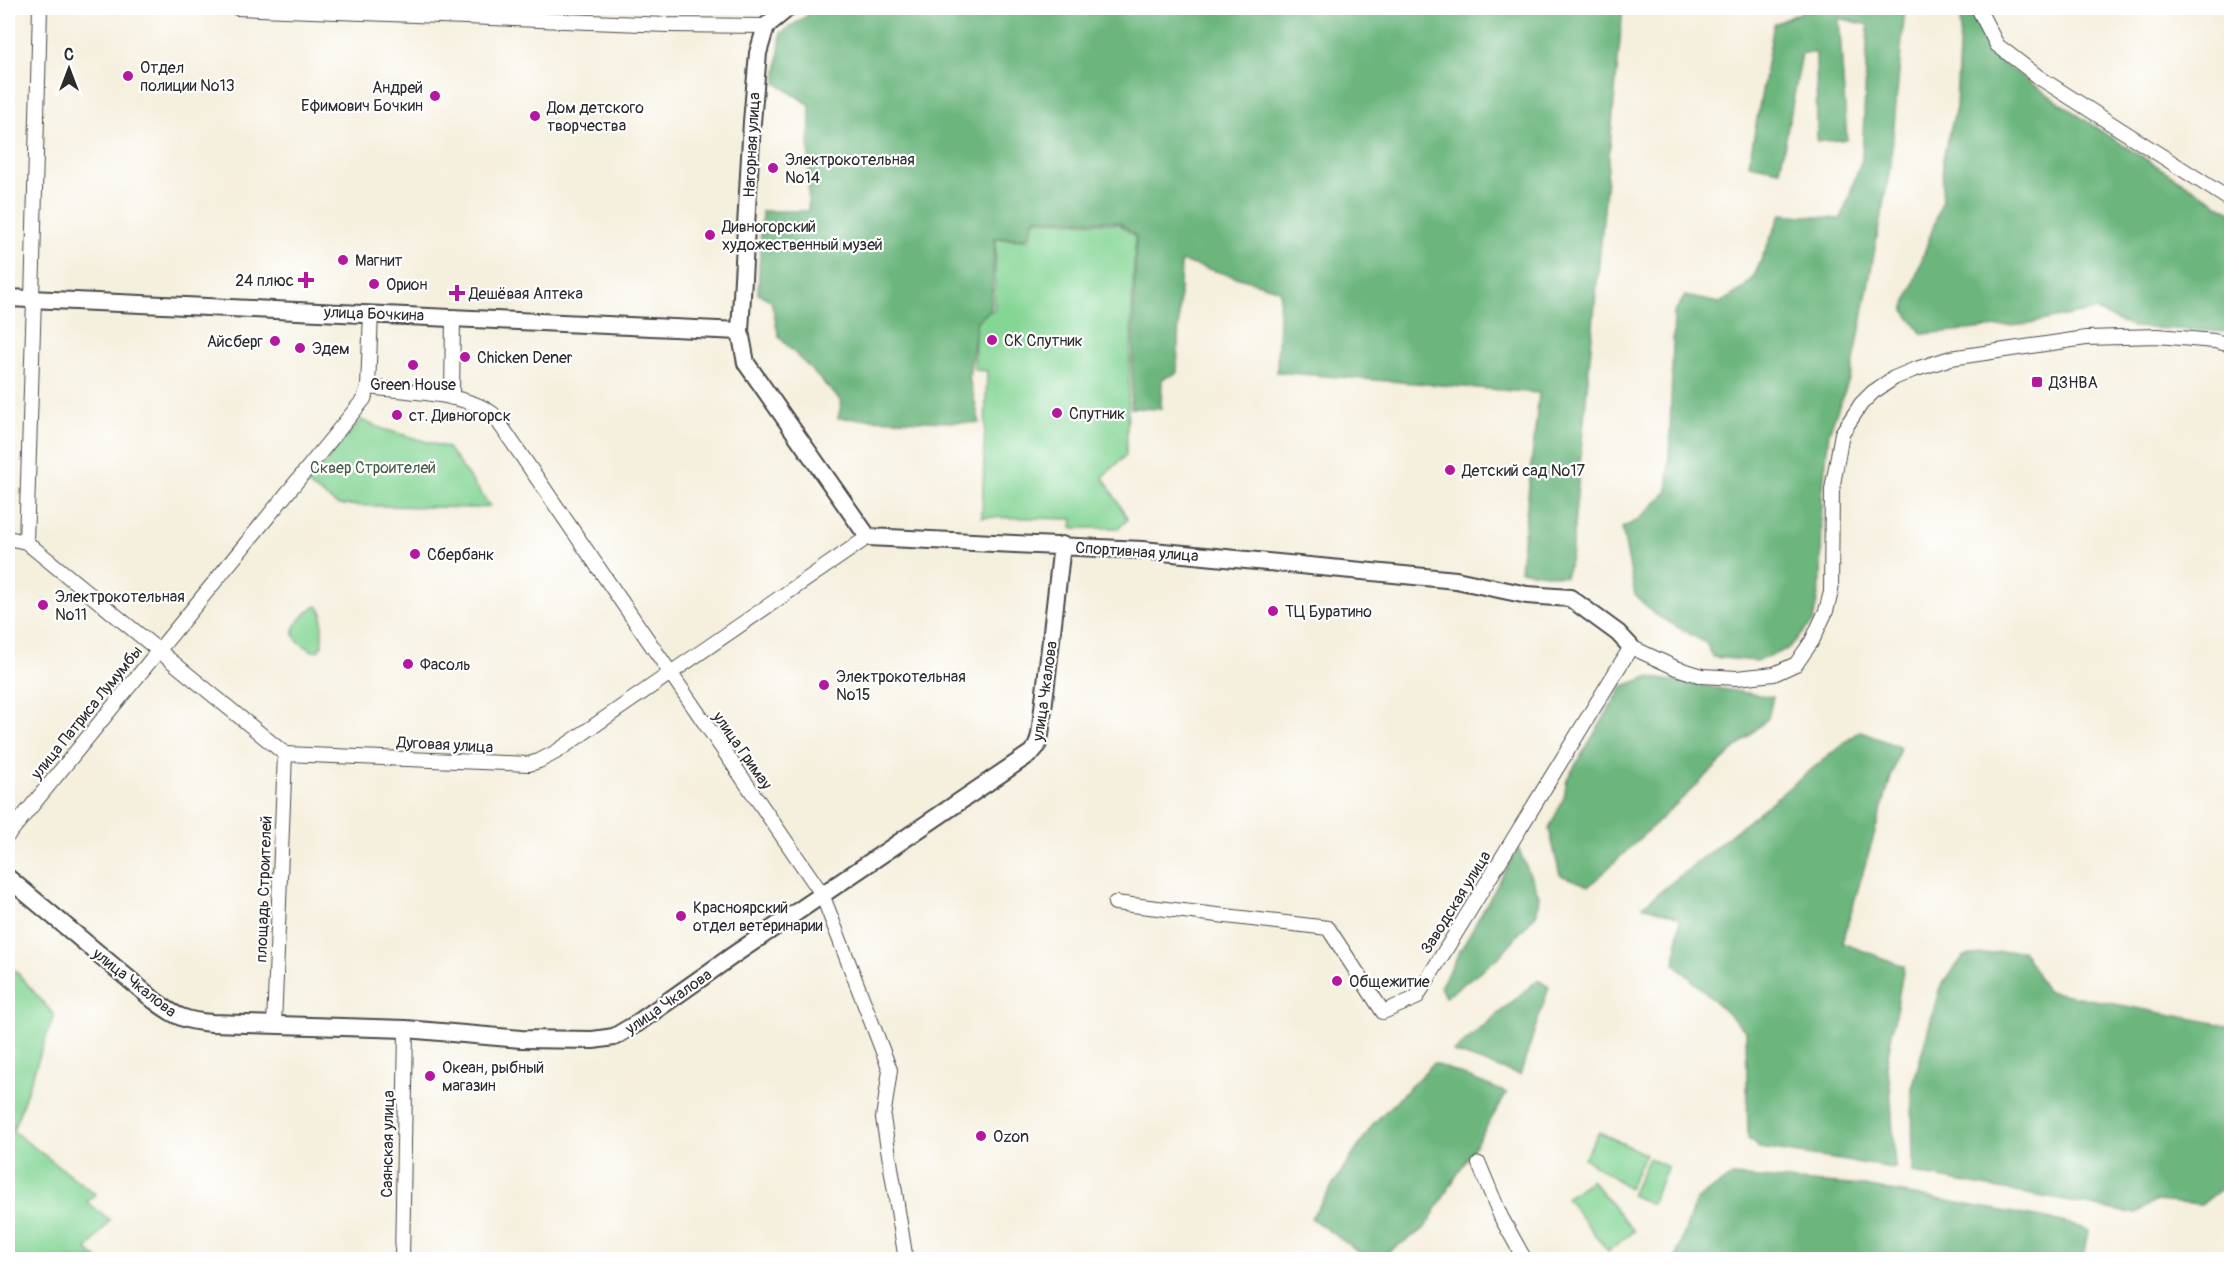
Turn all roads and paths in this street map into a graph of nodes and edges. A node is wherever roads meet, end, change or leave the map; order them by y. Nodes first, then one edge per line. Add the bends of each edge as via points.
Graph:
1 (40, 8) edge
2 (237, 8) edge
3 (788, 8) edge
4 (1978, 8) edge
5 (437, 12) edge
6 (766, 26) junction
7 (2232, 201) edge
8 (8, 298) edge
9 (33, 299) junction
10 (371, 313) junction
11 (453, 317) junction
12 (740, 331) junction
13 (2232, 345) edge
14 (368, 387) junction
15 (452, 398) junction
16 (868, 537) junction
17 (8, 538) edge
18 (26, 542) junction
19 (1062, 545) junction
20 (1631, 647) junction
21 (158, 649) junction
22 (669, 672) junction
23 (285, 754) junction
24 (8, 835) edge
25 (8, 878) edge
26 (822, 894) junction
27 (1115, 903) dead end
28 (274, 1025) junction
29 (406, 1029) junction
30 (1479, 1164) dead end
31 (402, 1260) edge
32 (906, 1260) edge
33 (1525, 1260) edge

1 - 9 street
2 - 5 street
3 - 6 main road
4 - 7 street via 1997,45 2040,78
5 - 6 street via 667,25
6 - 12 main road, Нагорная улица via 755,71
8 - 9 main road, улица Бочкина
9 - 10 main road, улица Бочкина
9 - 18 street
10 - 11 main road, улица Бочкина
10 - 14 street, улица Патриса Лумумбы
11 - 12 main road, улица Бочкина
11 - 15 street
12 - 16 main road via 746,363
13 - 20 street via 2158,336 2086,338 1951,358 1894,378 1861,404 1842,433 1832,489 1831,592 1812,641 1796,664 1774,674 1702,676
14 - 15 street, улица Гримау
14 - 21 street, улица Патриса Лумумбы via 364,399
15 - 22 street, улица Гримау via 482,406 493,414
16 - 19 main road, Спортивная улица
16 - 22 street, Дуговая улица
17 - 18 street
18 - 21 street
19 - 20 main road, Спортивная улица via 1456,580 1527,595 1570,598
19 - 26 main road, улица Чкалова via 1037,746
20 - 27 street, Заводская улица via 1416,998 1383,1012 1328,928
21 - 23 street
21 - 24 street, улица Патриса Лумумбы
22 - 23 street, Дуговая улица via 535,763
22 - 26 street, улица Гримау
23 - 28 street, площадь Строителей
25 - 28 main road, улица Чкалова via 178,1017 196,1022
26 - 29 main road, улица Чкалова via 614,1037 521,1039
26 - 32 street, улица Гримау via 890,1070 883,1118
28 - 29 main road, улица Чкалова
29 - 31 street, Саянская улица
30 - 33 street via 1501,1217

